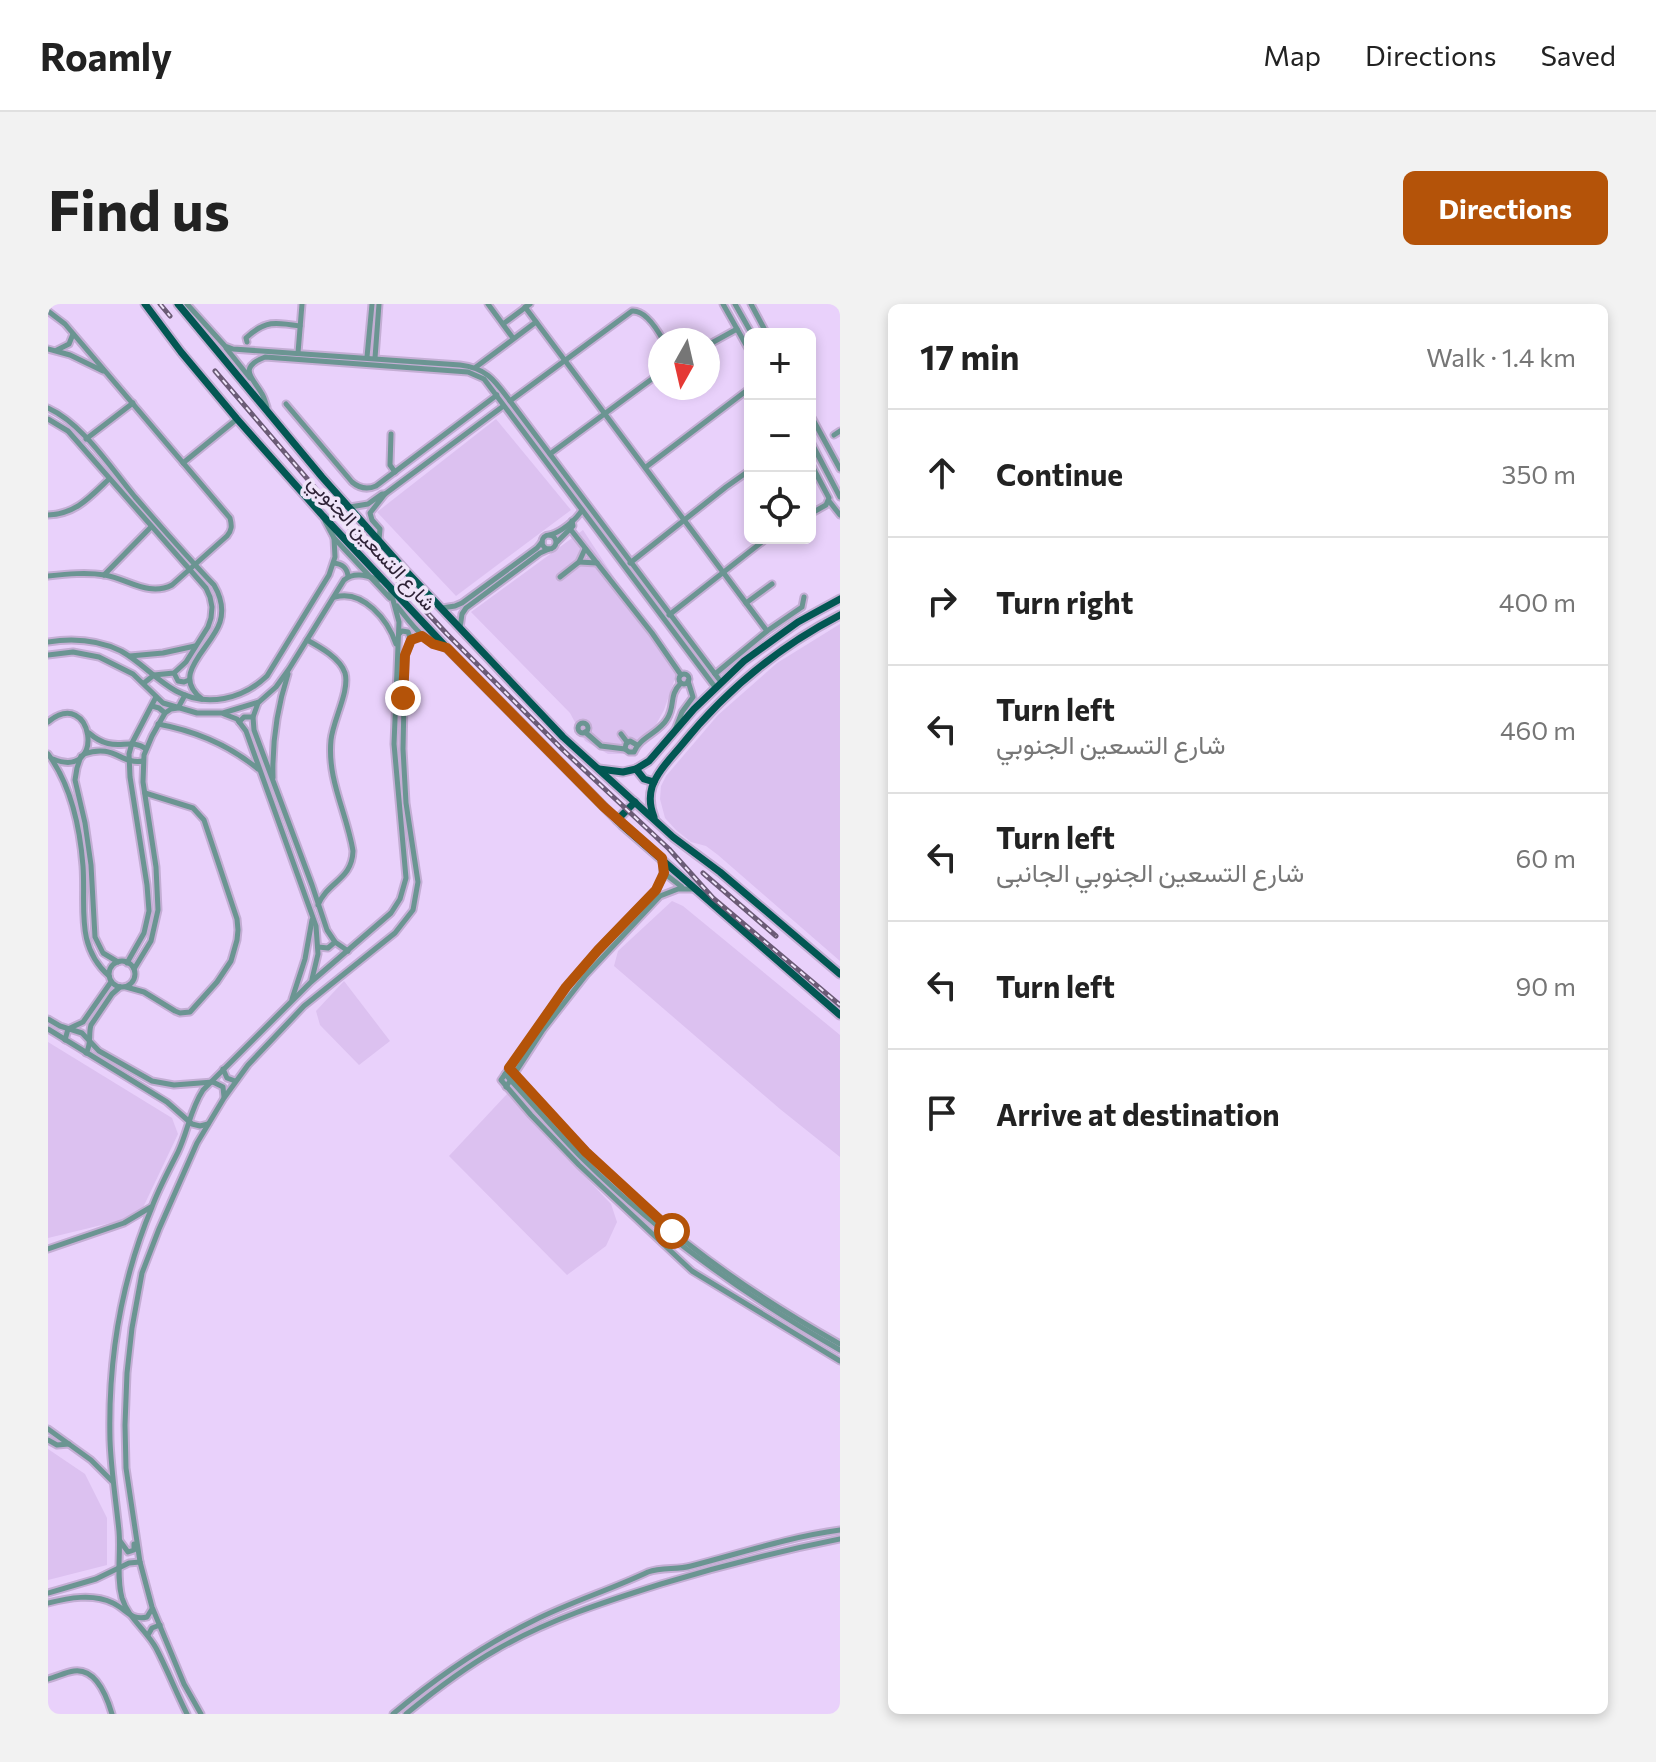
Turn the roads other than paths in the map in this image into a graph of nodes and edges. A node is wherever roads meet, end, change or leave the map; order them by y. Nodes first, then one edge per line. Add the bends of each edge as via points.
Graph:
1 (145, 304) edge
2 (178, 304) edge
3 (187, 304) edge
4 (302, 304) edge
5 (372, 304) edge
6 (379, 304) edge
7 (488, 304) edge
8 (723, 304) edge
9 (735, 304) edge
10 (751, 304) edge
11 (528, 306) edge
12 (48, 311) edge
13 (536, 322) junction
14 (503, 324) junction
15 (300, 326) junction
16 (654, 328) edge
17 (749, 328) edge
18 (764, 328) edge
19 (737, 329) junction
20 (73, 334) junction
21 (513, 338) junction
22 (720, 338) edge
23 (369, 339) junction
24 (377, 340) junction
25 (744, 341) edge
26 (247, 342) dead end
27 (225, 346) junction
28 (48, 349) edge
29 (56, 351) junction
30 (298, 353) junction
31 (273, 354) junction
32 (367, 357) junction
33 (375, 358) junction
34 (565, 361) junction
35 (432, 366) junction
36 (476, 367) junction
37 (107, 374) junction
38 (250, 379) junction
39 (648, 382) edge
40 (744, 393) edge
41 (497, 395) junction
42 (510, 401) junction
43 (133, 403) junction
44 (286, 404) dead end
45 (502, 407) dead end
46 (48, 408) edge
47 (268, 412) junction
48 (605, 413) junction
49 (48, 419) edge
50 (237, 419) junction
51 (462, 421) junction
52 (816, 425) edge
53 (526, 428) junction
54 (469, 432) junction
55 (391, 434) dead end
56 (87, 439) junction
57 (80, 444) junction
58 (816, 451) edge
59 (550, 454) junction
60 (183, 463) junction
61 (646, 467) junction
62 (840, 469) edge
63 (395, 472) junction
64 (747, 472) edge
65 (815, 472) edge
66 (109, 479) junction
67 (385, 494) junction
68 (840, 497) edge
69 (829, 501) junction
70 (349, 508) junction
71 (582, 509) junction
72 (816, 511) edge
73 (48, 515) edge
74 (840, 515) edge
75 (323, 516) junction
76 (154, 520) junction
77 (685, 520) junction
78 (572, 521) junction
79 (159, 525) junction
80 (151, 527) junction
81 (571, 530) junction
82 (550, 535) junction
83 (334, 538) junction
84 (608, 538) junction
85 (379, 541) junction
86 (542, 542) junction
87 (556, 543) junction
88 (760, 544) edge
89 (585, 548) junction
90 (549, 549) junction
91 (579, 562) junction
92 (334, 563) junction
93 (597, 563) junction
94 (630, 563) junction
95 (194, 564) junction
96 (189, 570) junction
97 (724, 573) junction
98 (104, 575) junction
99 (48, 576) edge
100 (348, 576) junction
101 (370, 577) junction
102 (560, 577) dead end
103 (386, 582) junction
104 (772, 584) dead end
105 (334, 597) junction
106 (804, 597) dead end
107 (840, 599) edge
108 (394, 602) junction
109 (746, 603) junction
110 (441, 608) junction
111 (669, 615) junction
112 (840, 615) edge
113 (300, 625) junction
114 (460, 629) junction
115 (767, 631) junction
116 (312, 632) junction
117 (398, 635) junction
118 (422, 636) junction
119 (291, 639) junction
120 (307, 640) junction
121 (411, 640) junction
122 (769, 641) junction
123 (48, 642) edge
124 (196, 646) junction
125 (303, 647) junction
126 (397, 648) junction
127 (447, 648) junction
128 (776, 654) junction
129 (48, 655) edge
130 (130, 656) junction
131 (744, 661) junction
132 (706, 662) junction
133 (700, 667) junction
134 (289, 669) junction
135 (755, 671) junction
136 (174, 673) junction
137 (715, 674) junction
138 (154, 675) junction
139 (189, 680) junction
140 (685, 682) junction
141 (144, 683) junction
142 (718, 684) junction
143 (185, 695) junction
144 (156, 697) junction
145 (203, 700) junction
146 (259, 702) junction
147 (152, 706) junction
148 (178, 708) junction
149 (165, 713) junction
150 (223, 713) junction
151 (253, 717) junction
152 (48, 722) edge
153 (239, 722) junction
154 (158, 724) junction
155 (675, 730) junction
156 (585, 732) dead end
157 (89, 733) junction
158 (621, 734) dead end
159 (132, 743) junction
160 (637, 745) junction
161 (626, 746) junction
162 (146, 749) junction
163 (48, 754) edge
164 (82, 755) junction
165 (129, 760) junction
166 (143, 761) junction
167 (597, 769) junction
168 (636, 769) junction
169 (259, 770) junction
170 (68, 774) junction
171 (654, 782) junction
172 (274, 783) junction
173 (145, 793) junction
174 (635, 802) junction
175 (654, 819) junction
176 (617, 820) junction
177 (413, 846) junction
178 (402, 848) junction
179 (300, 851) junction
180 (290, 854) junction
181 (662, 858) junction
182 (664, 873) junction
183 (312, 885) junction
184 (331, 887) junction
185 (683, 888) junction
186 (695, 889) junction
187 (318, 905) junction
188 (312, 915) junction
189 (335, 942) junction
190 (318, 947) junction
191 (348, 951) junction
192 (118, 962) junction
193 (127, 963) junction
194 (134, 972) junction
195 (840, 974) edge
196 (110, 979) junction
197 (311, 982) junction
198 (123, 987) junction
199 (144, 992) junction
200 (290, 1002) junction
201 (48, 1013) edge
202 (840, 1015) edge
203 (48, 1019) edge
204 (57, 1024) junction
205 (48, 1029) edge
206 (68, 1029) junction
207 (65, 1040) junction
208 (91, 1041) junction
209 (86, 1053) junction
210 (223, 1069) junction
211 (507, 1071) junction
212 (512, 1077) junction
213 (236, 1081) junction
214 (210, 1083) junction
215 (506, 1087) junction
216 (224, 1098) junction
217 (188, 1121) junction
218 (208, 1124) junction
219 (185, 1136) junction
220 (197, 1143) junction
221 (581, 1163) junction
222 (152, 1206) junction
223 (48, 1249) edge
224 (840, 1344) edge
225 (840, 1350) edge
226 (840, 1361) edge
227 (48, 1429) edge
228 (48, 1440) edge
229 (69, 1444) junction
230 (113, 1482) junction
231 (840, 1530) edge
232 (136, 1534) junction
233 (840, 1539) edge
234 (120, 1540) junction
235 (140, 1562) junction
236 (120, 1567) junction
237 (674, 1568) junction
238 (638, 1577) junction
239 (671, 1581) junction
240 (61, 1590) junction
241 (641, 1590) junction
242 (48, 1593) edge
243 (63, 1599) junction
244 (48, 1603) edge
245 (152, 1607) junction
246 (129, 1615) junction
247 (160, 1625) junction
248 (148, 1635) junction
249 (48, 1679) edge
250 (112, 1714) edge
251 (185, 1714) edge
252 (201, 1714) edge
253 (393, 1714) edge
254 (406, 1714) edge

1 - 50 main road, شارع التسعين الجنوبي
2 - 47 main road, شارع التسعين الجنوبي
3 - 27 street
4 - 15 street
5 - 23 street
6 - 24 street
7 - 14 street
8 - 19 street
9 - 17 street
10 - 18 street
11 - 13 street
11 - 14 street
12 - 20 street
13 - 21 street
13 - 34 street
14 - 21 street
15 - 26 street via 267,323
15 - 30 street
16 - 34 street via 634,311
19 - 22 street
19 - 25 street
20 - 29 street
20 - 37 street
21 - 36 street
23 - 24 street
23 - 32 street
24 - 33 street
27 - 31 street
27 - 38 street
28 - 29 street
29 - 37 street
30 - 31 street
30 - 32 street
31 - 35 street
31 - 38 street via 253,364
32 - 33 street
33 - 35 street
34 - 42 street
34 - 48 street
35 - 36 street
35 - 41 street via 477,375
36 - 42 street
37 - 43 street
38 - 47 street
39 - 48 street
40 - 61 street
41 - 51 street
41 - 53 street
42 - 53 street
43 - 56 street
43 - 60 street
44 - 63 street via 359,487 376,486
45 - 54 street
46 - 56 street
47 - 70 main road, شارع التسعين الجنوبي
48 - 59 street
48 - 61 street
49 - 57 street
50 - 60 street
50 - 75 main road, شارع التسعين الجنوبي
51 - 54 street
51 - 63 street
52 - 62 street
53 - 59 street
53 - 71 street
54 - 67 street
55 - 63 street via 390,465
56 - 57 street
56 - 76 street
57 - 66 street
58 - 68 street
59 - 84 street
60 - 95 street via 232,524 227,536
61 - 77 street
64 - 77 street
65 - 69 street
66 - 73 street via 80,506
66 - 80 street
67 - 70 street
67 - 85 street via 370,513 380,529
69 - 72 street
69 - 74 street
70 - 85 main road, شارع التسعين الجنوبي
71 - 78 street
71 - 84 street
75 - 83 street
75 - 103 main road, شارع التسعين الجنوبي
76 - 79 street
76 - 80 street
77 - 94 street
77 - 97 street
78 - 81 street
78 - 82 street
79 - 80 street
79 - 95 street
80 - 96 street
80 - 98 street
81 - 87 street
81 - 89 street
82 - 86 street
82 - 87 street
83 - 92 street
83 - 101 street
84 - 94 street
84 - 133 street
85 - 110 main road, شارع التسعين الجنوبي
86 - 90 street
86 - 110 street via 462,603
87 - 90 street
88 - 97 street
89 - 91 street
89 - 93 street
90 - 114 street via 466,608
91 - 93 street
91 - 102 street
92 - 100 street via 343,565
92 - 113 street
93 - 140 street via 681,675 687,675
94 - 111 street
95 - 96 street
95 - 139 street via 214,585 222,612
96 - 98 street via 157,590
96 - 124 street via 206,588 212,607
97 - 109 street
97 - 111 street
98 - 99 street
100 - 101 street
100 - 105 street
101 - 103 street
101 - 108 street
103 - 108 street
103 - 127 main road, شارع التسعين الجنوبي
104 - 109 street
105 - 116 street
105 - 126 street via 358,597 386,623
106 - 115 street via 802,607
107 - 122 main road
108 - 117 street
108 - 118 street
109 - 115 street
110 - 114 main road, شارع التسعين الجنوبي
111 - 132 street
112 - 128 main road
113 - 116 street
113 - 119 street
114 - 167 main road, شارع التسعين الجنوبي
115 - 137 street
116 - 120 street
117 - 121 street via 405,631
117 - 126 street
118 - 121 street
118 - 127 street
119 - 125 street
119 - 145 street via 256,687 229,698
120 - 125 street
120 - 184 street via 340,663 346,679 330,754 353,858
121 - 177 street via 405,655 403,749
122 - 128 main road via 768,650
122 - 131 main road
123 - 130 street via 87,641
124 - 130 street
124 - 136 street
125 - 134 street
126 - 178 street via 394,755
127 - 176 main road, شارع التسعين الجنوبي
128 - 135 main road
129 - 141 street via 99,657
130 - 138 street
131 - 135 main road via 753,662
131 - 142 main road
132 - 133 street
132 - 137 street
133 - 142 street
134 - 146 street
134 - 172 street via 276,720
135 - 171 main road via 710,712
136 - 138 street
136 - 139 street via 178,681
137 - 142 street
138 - 141 street
138 - 143 street
139 - 145 street
140 - 155 street via 693,697
140 - 160 street via 673,692 666,722
141 - 144 street
142 - 155 main road
143 - 145 street
143 - 148 street
144 - 147 street
144 - 148 street
146 - 150 street
146 - 151 street
147 - 149 street
147 - 159 street
148 - 149 street
148 - 150 street
149 - 154 street
150 - 153 street
151 - 153 street
151 - 172 street
152 - 157 street via 72,716
153 - 169 street
154 - 162 street
154 - 169 street via 212,740
155 - 168 main road via 655,756
156 - 161 street via 601,746
157 - 159 street via 111,745
157 - 164 street
158 - 161 street
159 - 162 street
159 - 165 street
160 - 161 street via 632,741
160 - 161 street via 633,752
162 - 166 street
163 - 164 street via 64,762
163 - 170 street
164 - 165 street via 105,751
164 - 170 street
165 - 166 street
165 - 193 street via 149,911
166 - 173 street
167 - 168 main road
167 - 174 main road, شارع التسعين الجنوبي
168 - 171 main road
169 - 180 street
170 - 192 street via 85,823 95,937 103,953
170 - 196 street via 80,843 85,939
171 - 175 main road
172 - 179 street
173 - 194 street via 158,910 151,941
173 - 199 street via 201,815 238,930 231,961 190,1012 175,1011
174 - 175 main road, شارع التسعين الجنوبي
174 - 176 main road
175 - 195 main road, شارع التسعين الجنوبي
176 - 181 main road, شارع التسعين الجنوبي
177 - 178 street
177 - 213 street via 418,882 407,919 304,1006
178 - 191 street via 405,883 398,904
179 - 180 street
179 - 183 street
180 - 188 street
181 - 182 street
181 - 186 main road, شارع التسعين الجنوبي
182 - 185 street
182 - 211 street via 656,890 566,987
183 - 184 street
183 - 187 street
184 - 187 street
185 - 186 street
185 - 212 street via 660,896 603,956
186 - 202 main road, شارع التسعين الجنوبي
187 - 189 street
188 - 190 street
188 - 200 street via 305,959
189 - 190 street
189 - 191 street
190 - 197 street
191 - 197 street
192 - 193 street
192 - 196 street
193 - 194 street
194 - 198 street via 133,981
194 - 199 street
196 - 198 street
196 - 206 street via 83,1022
197 - 200 street
198 - 199 street
198 - 208 street via 91,1025
200 - 210 street
201 - 204 street
203 - 204 street
204 - 206 street
205 - 207 street
206 - 207 street
206 - 208 street
207 - 209 street
208 - 209 street
208 - 214 street via 152,1081
209 - 217 street via 167,1102
210 - 213 street
210 - 214 street
211 - 212 street
211 - 215 street via 501,1080
212 - 215 street
212 - 221 street
212 - 224 street via 687,1243
213 - 216 street
214 - 216 street via 223,1087
214 - 217 street
215 - 221 street
216 - 218 street
217 - 218 street
217 - 219 street
218 - 220 street
219 - 220 street
219 - 222 street
220 - 232 street via 146,1262 132,1328 125,1425
221 - 225 street via 693,1255
221 - 226 street via 696,1275
222 - 223 street via 124,1223
222 - 230 street via 126,1284 117,1338 111,1381
227 - 229 street
228 - 229 street
229 - 230 street
230 - 234 street
231 - 237 street
232 - 234 street via 132,1551 126,1551
232 - 235 street
233 - 239 street
234 - 236 street
235 - 236 street
235 - 245 street
236 - 240 street
236 - 246 street
237 - 238 street
237 - 239 street
238 - 241 street
238 - 253 street via 479,1650
239 - 241 street
240 - 242 street
240 - 243 street
241 - 254 street via 558,1619 504,1645
243 - 244 street
243 - 246 street via 102,1599
245 - 246 street via 145,1618
245 - 247 street
246 - 248 street
247 - 248 street
247 - 252 street
248 - 251 street
249 - 250 street via 73,1671 88,1674

